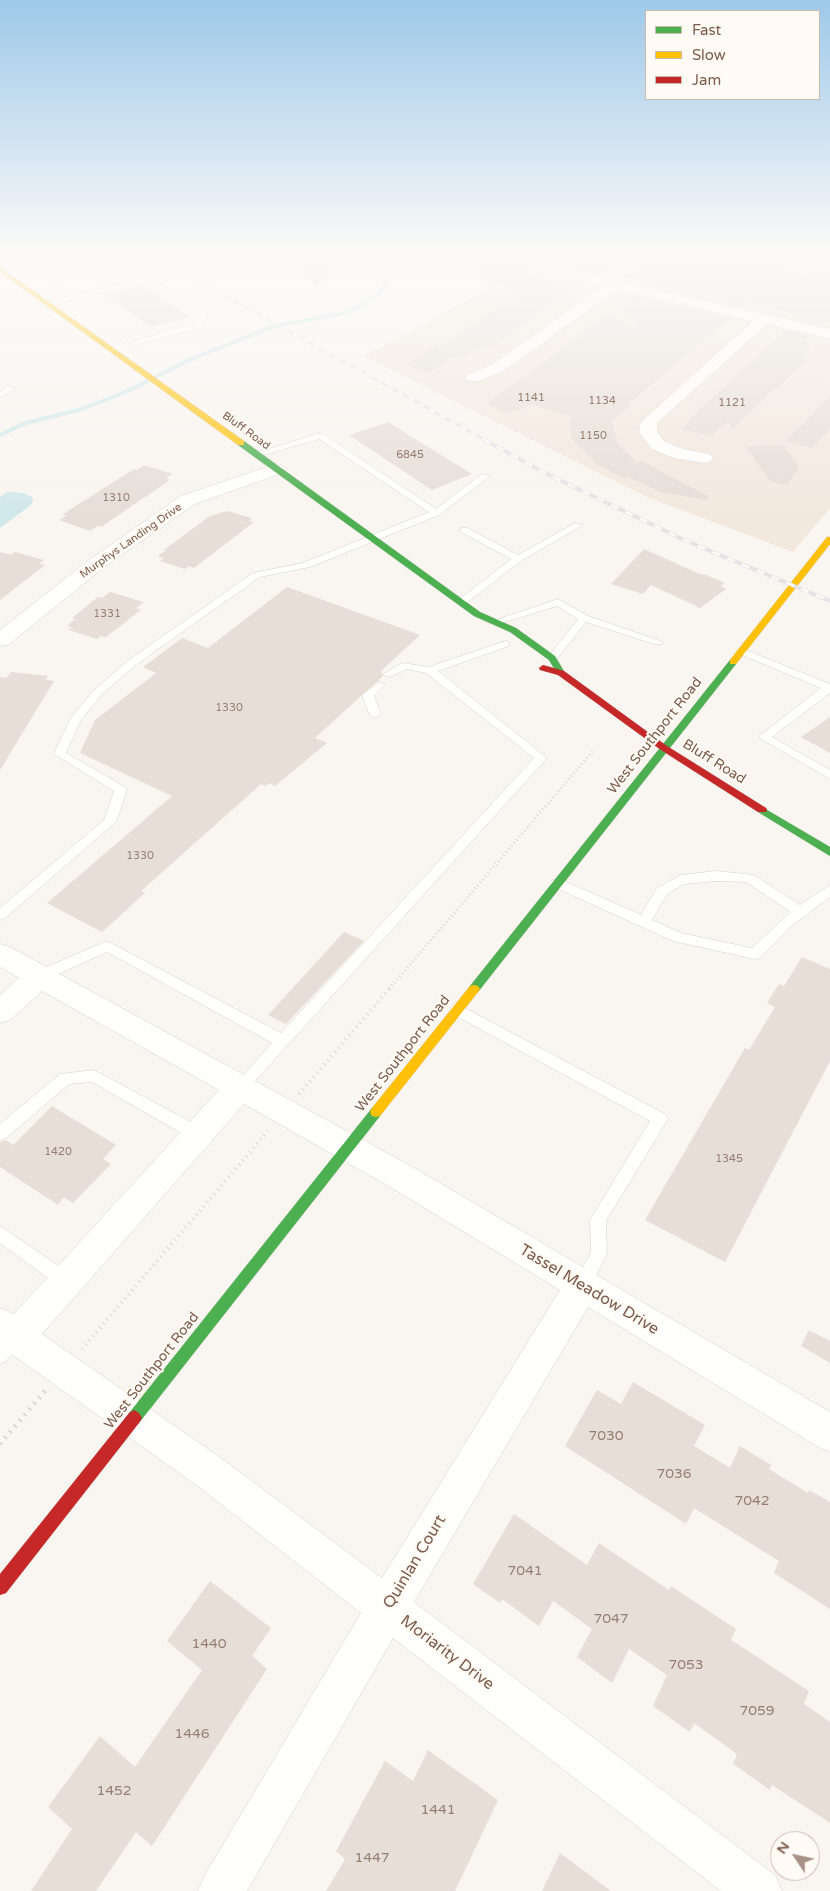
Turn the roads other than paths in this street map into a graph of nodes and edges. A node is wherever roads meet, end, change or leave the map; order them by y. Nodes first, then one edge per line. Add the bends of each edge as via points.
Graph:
1 (98, 340) edge
2 (147, 340) edge
3 (536, 340) edge
4 (740, 340) edge
5 (112, 350) junction
6 (473, 378) dead end
7 (11, 388) dead end
8 (0, 396) edge
9 (256, 454) junction
10 (704, 458) dead end
11 (276, 468) junction
12 (485, 476) dead end
13 (436, 513) junction
14 (578, 525) dead end
15 (464, 530) dead end
16 (373, 538) junction
17 (830, 539) edge
18 (518, 559) junction
19 (461, 602) junction
20 (477, 614) junction
21 (584, 618) junction
22 (495, 622) junction
23 (0, 640) edge
24 (658, 642) dead end
25 (505, 644) junction
26 (741, 651) junction
27 (518, 653) dead end
28 (552, 658) junction
29 (532, 662) dead end
30 (430, 670) junction
31 (561, 673) junction
32 (390, 674) dead end
33 (379, 685) dead end
34 (830, 688) edge
35 (375, 714) dead end
36 (664, 748) junction
37 (830, 774) edge
38 (830, 852) edge
39 (558, 883) junction
40 (830, 890) edge
41 (800, 912) junction
42 (0, 915) edge
43 (644, 922) junction
44 (0, 954) edge
45 (40, 976) junction
46 (457, 1010) junction
47 (0, 1012) edge
48 (282, 1041) junction
49 (240, 1087) junction
50 (0, 1134) edge
51 (198, 1134) junction
52 (348, 1147) junction
53 (0, 1234) edge
54 (66, 1280) junction
55 (582, 1286) junction
56 (5, 1339) edge
57 (133, 1419) junction
58 (830, 1433) edge
59 (0, 1587) edge
60 (388, 1608) junction
61 (221, 1891) edge
62 (759, 1891) edge

1 - 5 main road, Bluff Road
2 - 5 lane
3 - 6 street via 499,367
4 - 10 street via 648,425 651,438 662,447
5 - 9 main road, Bluff Road
7 - 8 lane
9 - 11 main road, Bluff Road
9 - 13 lane via 320,436
11 - 16 main road, Bluff Road
11 - 23 street, Murphys Landing Drive via 188,500 96,564
12 - 13 lane
13 - 16 lane
14 - 18 lane
15 - 18 lane
16 - 19 main road, Bluff Road
16 - 42 lane via 306,565 257,575 133,662 98,692 76,719 60,754 121,790 110,822
17 - 26 main road, West Southport Road
18 - 19 lane
19 - 20 main road, Bluff Road
20 - 22 main road, Bluff Road
20 - 25 main road, Bluff Road
21 - 22 lane via 558,602
21 - 24 lane
21 - 28 lane
22 - 28 main road, Bluff Road via 513,630
25 - 27 main road, Bluff Road
25 - 30 lane
26 - 34 lane
26 - 36 main road, West Southport Road
28 - 31 main road, Bluff Road
29 - 31 main road, Bluff Road
30 - 32 lane via 406,665
30 - 48 lane via 540,758
31 - 36 main road, Bluff Road
33 - 35 lane via 368,695
34 - 37 lane via 764,737
36 - 38 main road, Bluff Road
36 - 39 main road, West Southport Road
39 - 43 lane
39 - 46 main road, West Southport Road
40 - 41 lane
41 - 43 lane via 755,954 678,938
41 - 43 lane via 749,878 717,876 681,880 662,891
44 - 45 street, Tassel Meadow Drive
45 - 47 street
45 - 48 lane via 107,946
45 - 49 street, Tassel Meadow Drive
46 - 52 main road, West Southport Road
46 - 55 lane via 660,1119 598,1220 599,1253
48 - 49 lane
49 - 51 street
49 - 52 street, Tassel Meadow Drive
50 - 51 lane via 65,1078 94,1076
51 - 54 street
52 - 55 street, Tassel Meadow Drive
52 - 57 main road, West Southport Road
53 - 54 lane
54 - 56 street
55 - 58 street, Tassel Meadow Drive
55 - 60 street, Quinlan Court
56 - 57 street, Moriarity Drive
57 - 59 main road, West Southport Road
57 - 60 street, Moriarity Drive via 208,1471
60 - 61 street, Quinlan Court
60 - 62 street, Moriarity Drive

